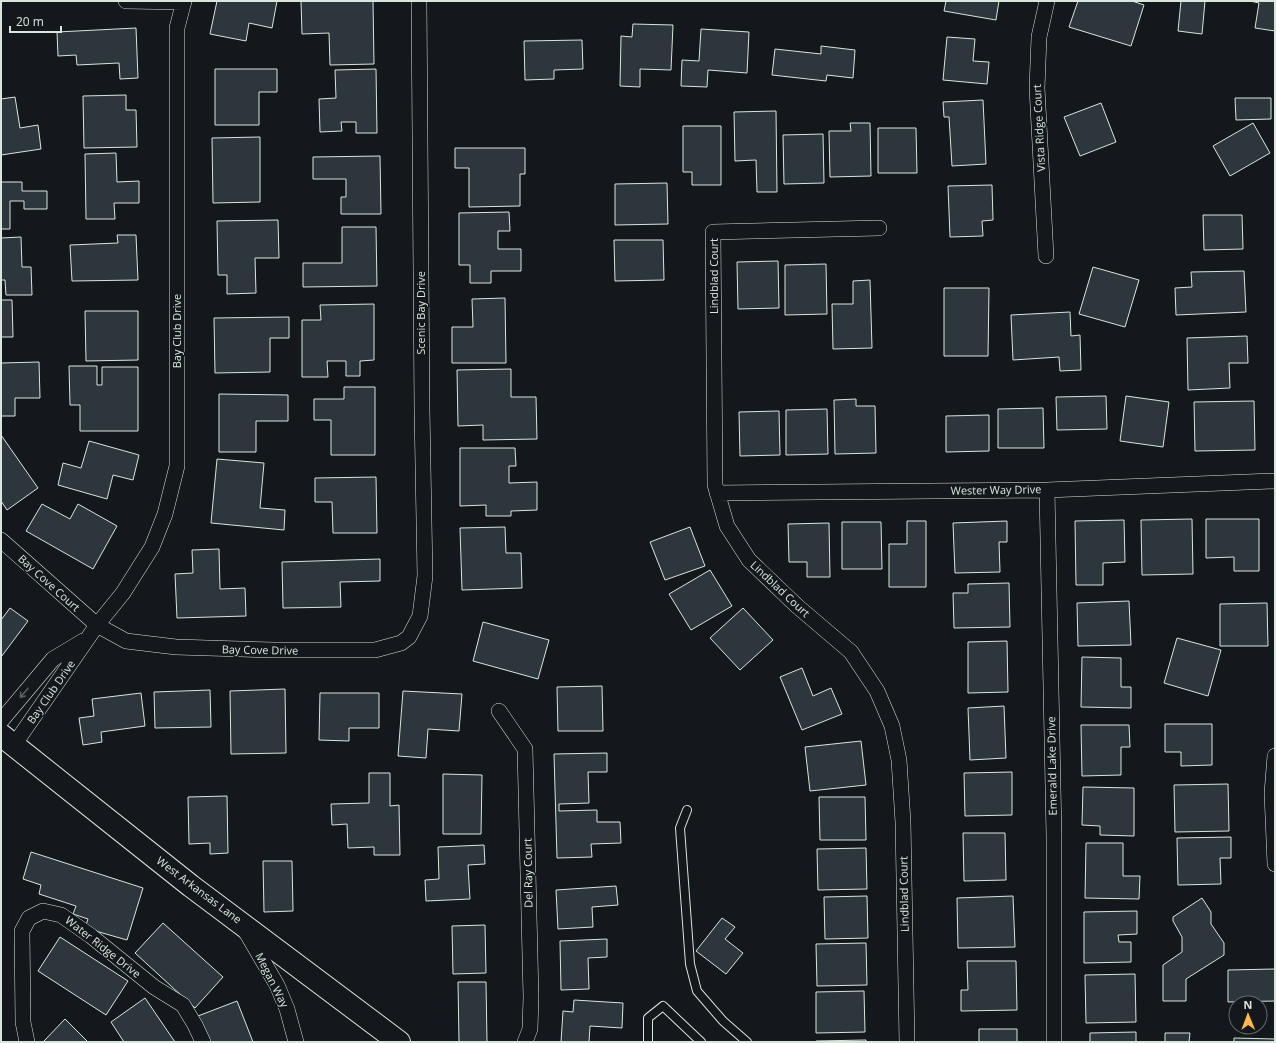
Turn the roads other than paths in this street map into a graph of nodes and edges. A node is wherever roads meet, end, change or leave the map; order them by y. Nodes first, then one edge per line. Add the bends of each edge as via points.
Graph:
1 (126, 1) edge
2 (184, 1) edge
3 (419, 1) edge
4 (1047, 1) edge
5 (878, 228) dead end
6 (1046, 256) dead end
7 (1275, 481) edge
8 (1047, 490) junction
9 (717, 493) junction
10 (1, 540) edge
11 (416, 624) joint
12 (97, 625) junction
13 (88, 638) junction
14 (499, 711) dead end
15 (1, 721) edge
16 (8, 740) edge
17 (1275, 756) edge
18 (687, 810) dead end
19 (1275, 864) edge
20 (241, 922) junction
21 (27, 1042) edge
22 (203, 1042) edge
23 (296, 1042) edge
24 (399, 1042) edge
25 (524, 1042) edge
26 (648, 1042) edge
27 (701, 1042) edge
28 (747, 1042) edge
29 (907, 1042) edge
30 (1054, 1042) edge

1 - 2 street
2 - 12 street, Bay Club Drive via 177,28 177,466 165,514 152,547 123,592
3 - 11 street, Scenic Bay Drive via 425,576 420,616
4 - 6 street, Vista Ridge Court via 1038,37 1036,88
5 - 9 street, Lindblad Court via 713,232
7 - 8 street, Wester Way Drive
8 - 9 street, Wester Way Drive
8 - 30 street, Emerald Lake Drive via 1054,836
9 - 29 street, Lindblad Court via 727,526 749,560 850,652 877,692 892,726 899,760 903,822
10 - 12 street, Bay Cove Court
11 - 12 street, Bay Cove Drive via 409,637 401,643 375,650 282,650 150,645 126,640
12 - 13 street, Bay Club Drive
13 -> 15 street, Bay Club Drive via 53,659
13 - 16 street, Bay Club Drive
14 - 25 street, Del Ray Court via 525,749 531,997 530,1029
16 - 20 street, West Arkansas Lane via 191,886
17 - 19 street via 1272,793
18 - 28 lane via 680,828 690,964 697,991 723,1021
20 - 23 street, Megan Way via 277,985
20 - 24 street, West Arkansas Lane
21 - 22 street, Water Ridge Drive via 23,1022 22,932 29,918 43,911 61,915 154,987 183,1006 196,1025
26 - 27 lane via 648,1018 663,1006

